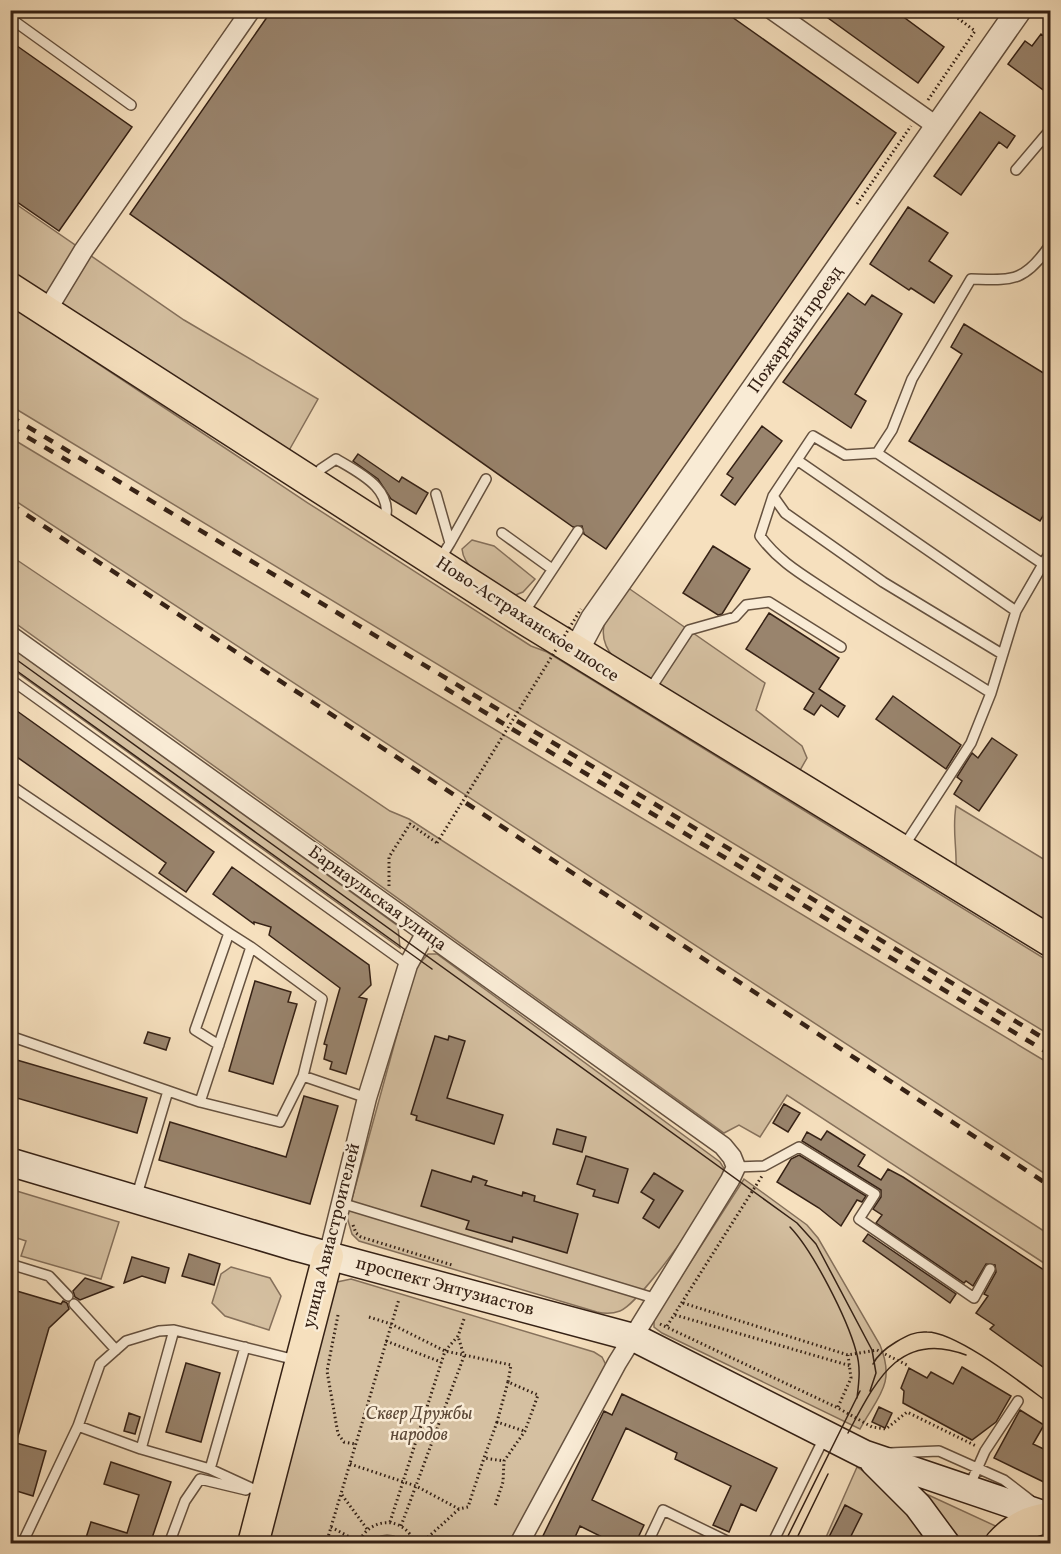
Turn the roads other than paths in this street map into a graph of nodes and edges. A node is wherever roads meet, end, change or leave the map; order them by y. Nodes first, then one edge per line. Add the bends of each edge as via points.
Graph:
1 (772, 10) edge
2 (1019, 10) edge
3 (1044, 10) edge
4 (242, 14) edge
5 (1050, 15) edge
6 (10, 18) edge
7 (131, 105) dead end
8 (938, 127) junction
9 (1050, 130) edge
10 (1016, 170) dead end
11 (1050, 246) edge
12 (10, 288) edge
13 (46, 312) junction
14 (877, 453) junction
15 (797, 460) junction
16 (486, 479) dead end
17 (436, 494) dead end
18 (772, 496) junction
19 (578, 531) dead end
20 (502, 532) dead end
21 (1050, 552) edge
22 (444, 553) junction
23 (1043, 564) junction
24 (552, 569) junction
25 (1016, 611) junction
26 (521, 618) junction
27 (10, 636) edge
28 (841, 647) dead end
29 (576, 651) junction
30 (1002, 654) junction
31 (10, 679) edge
32 (991, 693) junction
33 (646, 696) junction
34 (10, 785) edge
35 (902, 850) junction
36 (229, 933) junction
37 (425, 934) junction
38 (1050, 941) edge
39 (251, 947) junction
40 (408, 965) junction
41 (10, 1036) edge
42 (219, 1045) junction
43 (303, 1076) junction
44 (168, 1091) junction
45 (367, 1098) junction
46 (200, 1102) junction
47 (10, 1162) edge
48 (736, 1167) junction
49 (135, 1199) junction
50 (341, 1203) junction
51 (328, 1256) junction
52 (10, 1264) edge
53 (990, 1269) dead end
54 (657, 1299) junction
55 (640, 1329) junction
56 (174, 1330) junction
57 (245, 1347) junction
58 (117, 1350) junction
59 (301, 1361) junction
60 (1018, 1401) dead end
61 (78, 1426) junction
62 (827, 1433) junction
63 (141, 1449) junction
64 (864, 1454) junction
65 (210, 1469) junction
66 (972, 1478) junction
67 (266, 1495) junction
68 (1050, 1517) edge
69 (22, 1544) edge
70 (169, 1544) edge
71 (253, 1544) edge
72 (519, 1544) edge
73 (647, 1544) edge
74 (733, 1544) edge
75 (772, 1544) edge
76 (946, 1544) edge
77 (1000, 1544) edge

1 - 8 street
2 - 8 street, Пожарный проезд
3 - 5 lane
4 - 13 street via 83,250
6 - 7 lane
8 - 29 street, Пожарный проезд via 593,620
9 - 10 lane
11 - 14 lane via 1041,260 1013,280 971,279 912,379 892,430
12 - 13 main road, Ново-Астраханское шоссе
13 - 22 main road, Ново-Астраханское шоссе via 312,484 383,526
14 - 15 lane via 845,455 813,436
14 - 23 lane
15 - 18 lane
15 - 25 lane
16 - 22 lane
17 - 22 lane
18 - 30 lane via 785,513 883,582
18 - 32 lane via 760,536 775,556 890,633
19 - 24 lane
20 - 24 lane
21 - 23 lane
22 - 26 main road, Ново-Астраханское шоссе
23 - 25 lane
24 - 26 lane
25 - 30 lane
26 - 29 main road, Ново-Астраханское шоссе
27 - 37 street, Барнаульская улица
28 - 33 lane via 768,602 746,604 735,617 689,630
29 - 33 main road, Ново-Астраханское шоссе
30 - 32 lane
31 - 40 lane
32 - 35 lane via 971,743
33 - 35 main road, Ново-Астраханское шоссе
34 - 36 lane
35 - 38 main road, Ново-Астраханское шоссе
36 - 39 lane
36 - 42 lane via 195,1030
37 - 40 street, улица Авиастроителей
37 - 48 street, Барнаульская улица via 723,1146
39 - 42 lane
39 - 43 lane via 322,999
40 - 45 street, улица Авиастроителей
41 - 44 lane
42 - 46 lane
43 - 45 lane
43 - 46 lane via 280,1122
44 - 46 lane
44 - 49 lane
45 - 50 street, улица Авиастроителей
47 - 49 main road, проспект Энтузиастов
48 - 53 lane via 764,1166 799,1148 875,1194 859,1219 974,1298
48 - 54 street
49 - 51 main road, проспект Энтузиастов
50 - 51 street, улица Авиастроителей
50 - 54 lane
51 - 55 main road, проспект Энтузиастов
51 - 59 main road, улица Авиастроителей
52 - 58 lane via 49,1276
54 - 55 street
55 - 62 main road, проспект Энтузиастов
55 - 72 street
56 - 57 lane
56 - 58 lane via 126,1341
56 - 63 lane
57 - 59 lane
57 - 65 lane
58 - 61 lane via 100,1364
59 - 67 main road, улица Авиастроителей
60 - 66 lane via 985,1450
61 - 63 lane
61 - 69 lane
62 - 64 main road, проспект Энтузиастов
62 - 75 lane
63 - 65 lane
64 - 66 main road, проспект Энтузиастов
64 - 76 main road, проспект Энтузиастов via 905,1491
65 - 67 lane
66 - 68 main road, проспект Энтузиастов
67 - 70 lane via 200,1479 185,1501
67 - 71 main road, улица Авиастроителей
68 - 77 main road, проспект Энтузиастов via 1018,1527
73 - 74 lane via 663,1510

